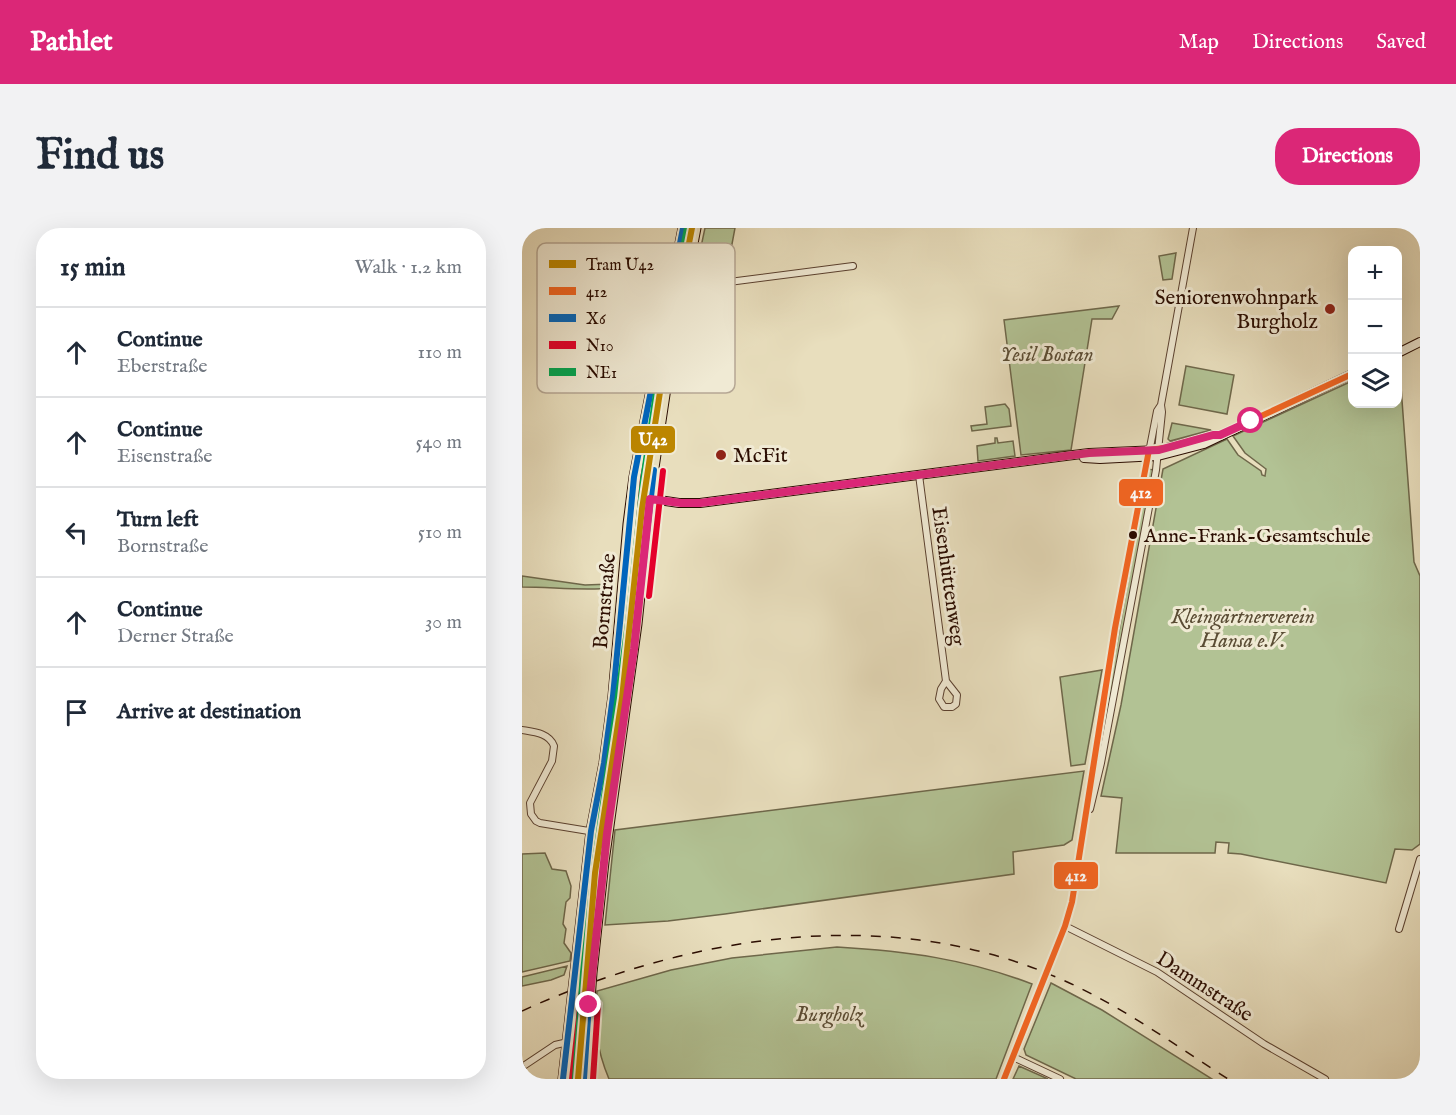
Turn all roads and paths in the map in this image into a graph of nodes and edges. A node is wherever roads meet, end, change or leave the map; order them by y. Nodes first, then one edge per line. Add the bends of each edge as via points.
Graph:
1 (683, 228) edge
2 (696, 228) edge
3 (1193, 228) edge
4 (680, 243) edge
5 (693, 243) edge
6 (853, 266) dead end
7 (735, 281) edge
8 (1420, 342) edge
9 (1402, 350) edge
10 (1348, 376) edge
11 (652, 393) edge
12 (666, 393) edge
13 (1153, 453) junction
14 (919, 475) junction
15 (632, 496) junction
16 (650, 499) junction
17 (946, 681) dead end
18 (522, 730) edge
19 (1092, 791) junction
20 (591, 831) junction
21 (607, 834) junction
22 (1420, 860) edge
23 (1065, 926) junction
24 (1399, 929) dead end
25 (569, 1042) junction
26 (1013, 1057) junction
27 (522, 1067) edge
28 (564, 1079) edge
29 (584, 1079) edge
30 (1004, 1079) edge
31 (1060, 1079) edge
32 (1324, 1079) edge

1 - 4 main road, Bornstraße
2 - 5 main road, Bornstraße
3 - 13 street
6 - 7 street
8 - 9 street
10 - 13 street via 1220,435
11 - 15 main road, Bornstraße
12 - 16 main road, Bornstraße
13 - 14 street via 1100,459 1045,459
13 - 19 street
13 - 19 street via 1115,628
14 - 16 street via 700,503
14 - 17 street, Eisenhüttenweg
15 - 16 street
15 - 20 main road, Bornstraße via 613,696
16 - 21 main road, Bornstraße via 634,649
18 - 20 street via 549,737 554,746 552,761 530,803 534,819
19 - 23 street
20 - 21 street
20 - 25 main road, Bornstraße
21 - 29 main road, Bornstraße
22 - 24 street
23 - 26 street
23 - 32 street, Dammstraße via 1157,972
25 - 27 street via 555,1045
25 - 28 main road, Bornstraße
26 - 30 street
26 - 31 street

